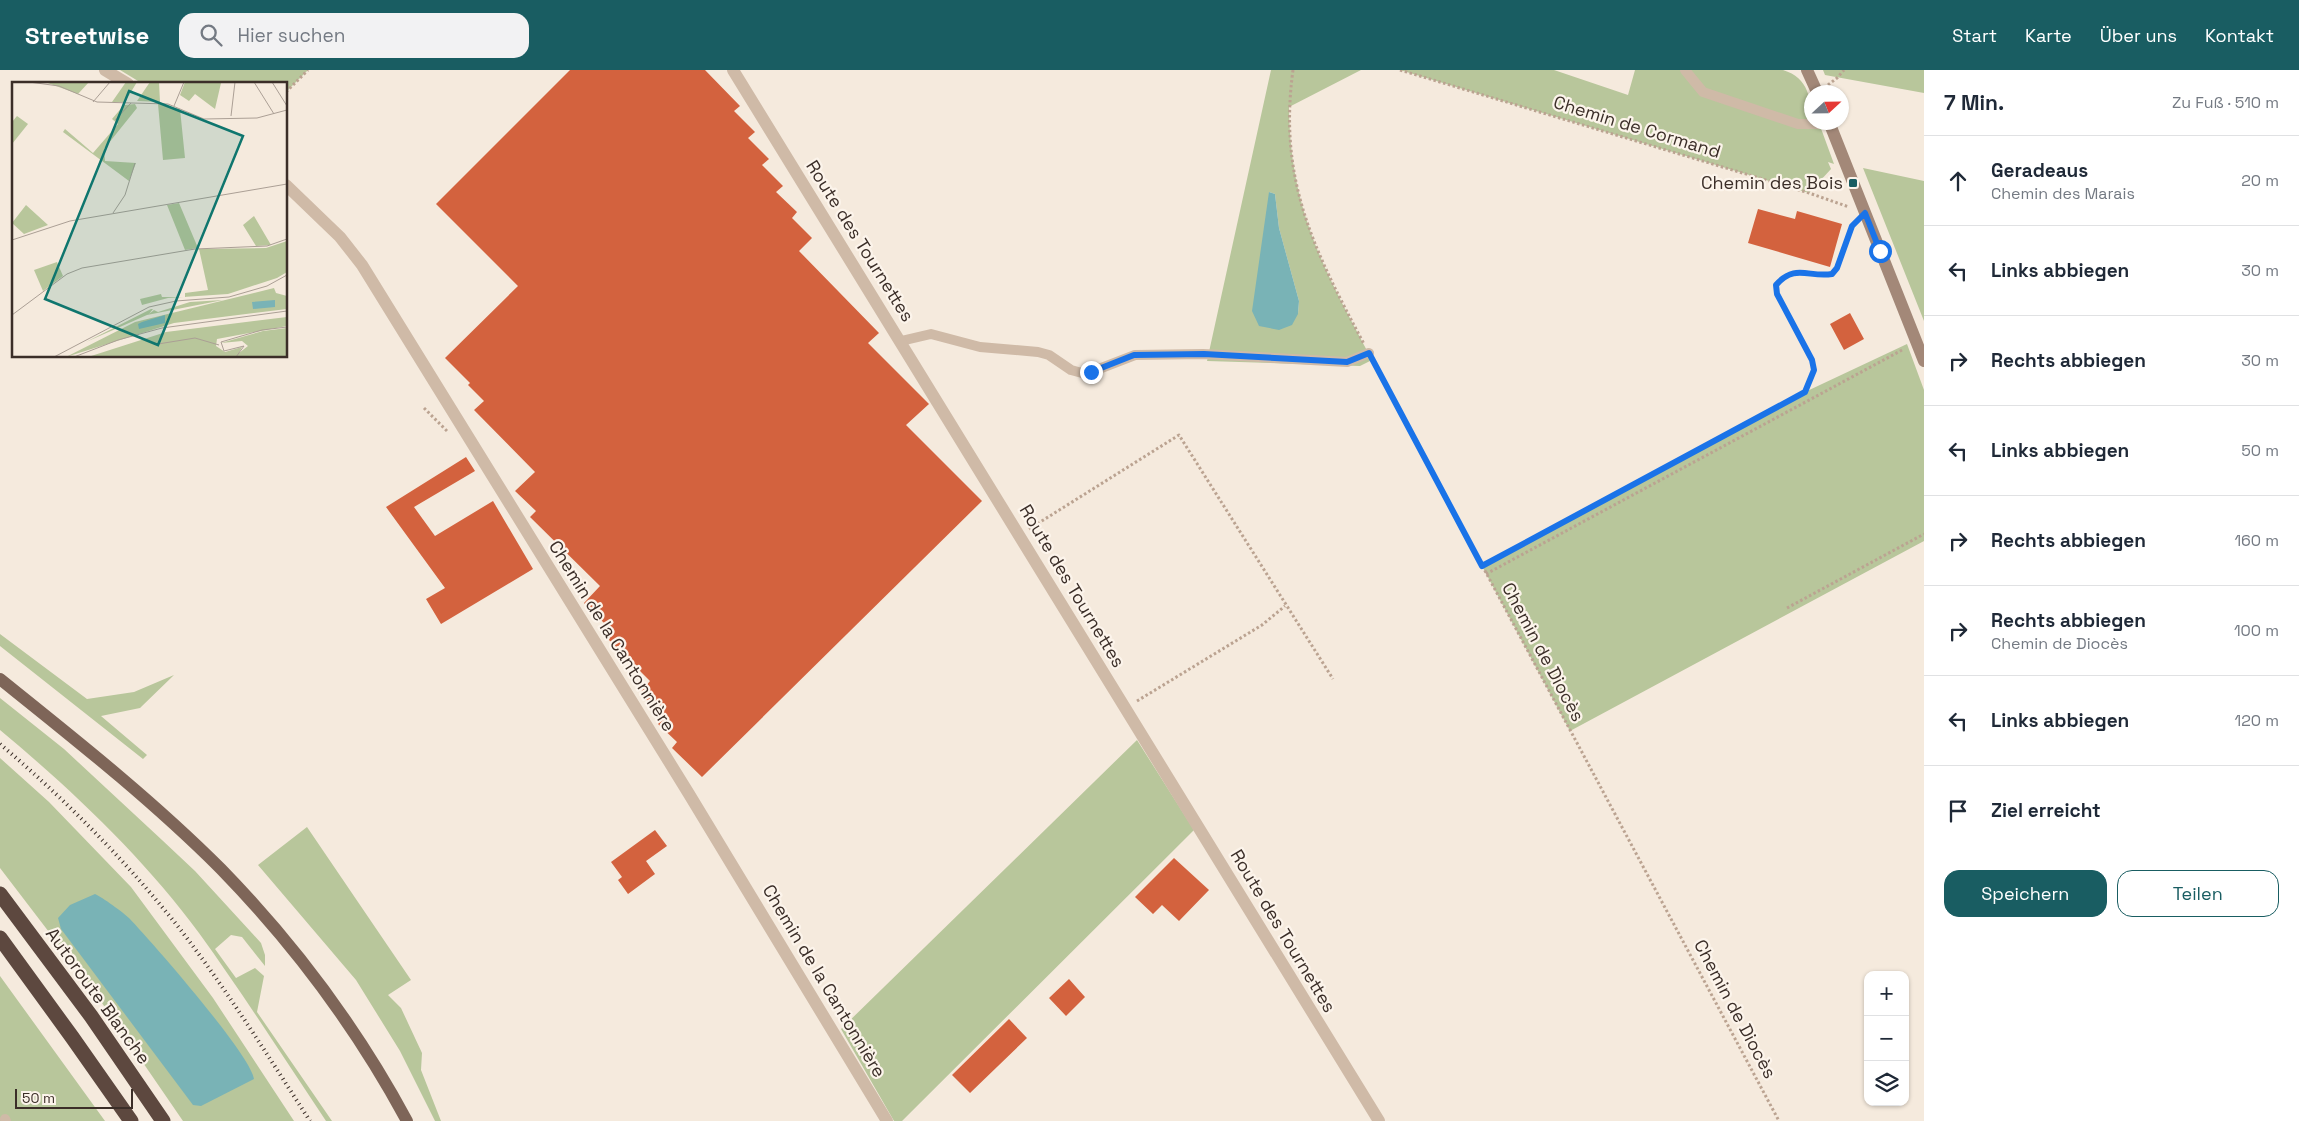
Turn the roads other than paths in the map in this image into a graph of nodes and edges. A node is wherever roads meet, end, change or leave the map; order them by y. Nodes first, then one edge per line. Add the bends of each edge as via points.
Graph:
1 (105, 70) edge
2 (733, 70) edge
3 (1684, 70) edge
4 (1807, 70) edge
5 (125, 82) edge
6 (1814, 85) edge
7 (1804, 124) edge
8 (1832, 130) edge
9 (288, 187) edge
10 (901, 341) junction
11 (1369, 353) road end
12 (1924, 361) edge
13 (0, 679) edge
14 (0, 894) edge
15 (0, 938) edge
16 (131, 1121) edge
17 (163, 1121) edge
18 (407, 1121) edge
19 (887, 1121) edge
20 (1379, 1121) edge

1 - 5 street
2 - 10 street, Route des Tournettes
3 - 7 lane via 1703,92
4 - 6 street
8 - 12 street
9 - 19 street, Chemin de la Cantonnière via 340,237 362,265
10 - 11 lane via 931,334 980,347 1038,352 1082,373 1134,355 1204,354 1347,362
10 - 20 street, Route des Tournettes
13 - 18 main road via 145,798 246,896 330,1001
14 - 17 highway, Autoroute Blanche via 86,1008
15 - 16 highway

